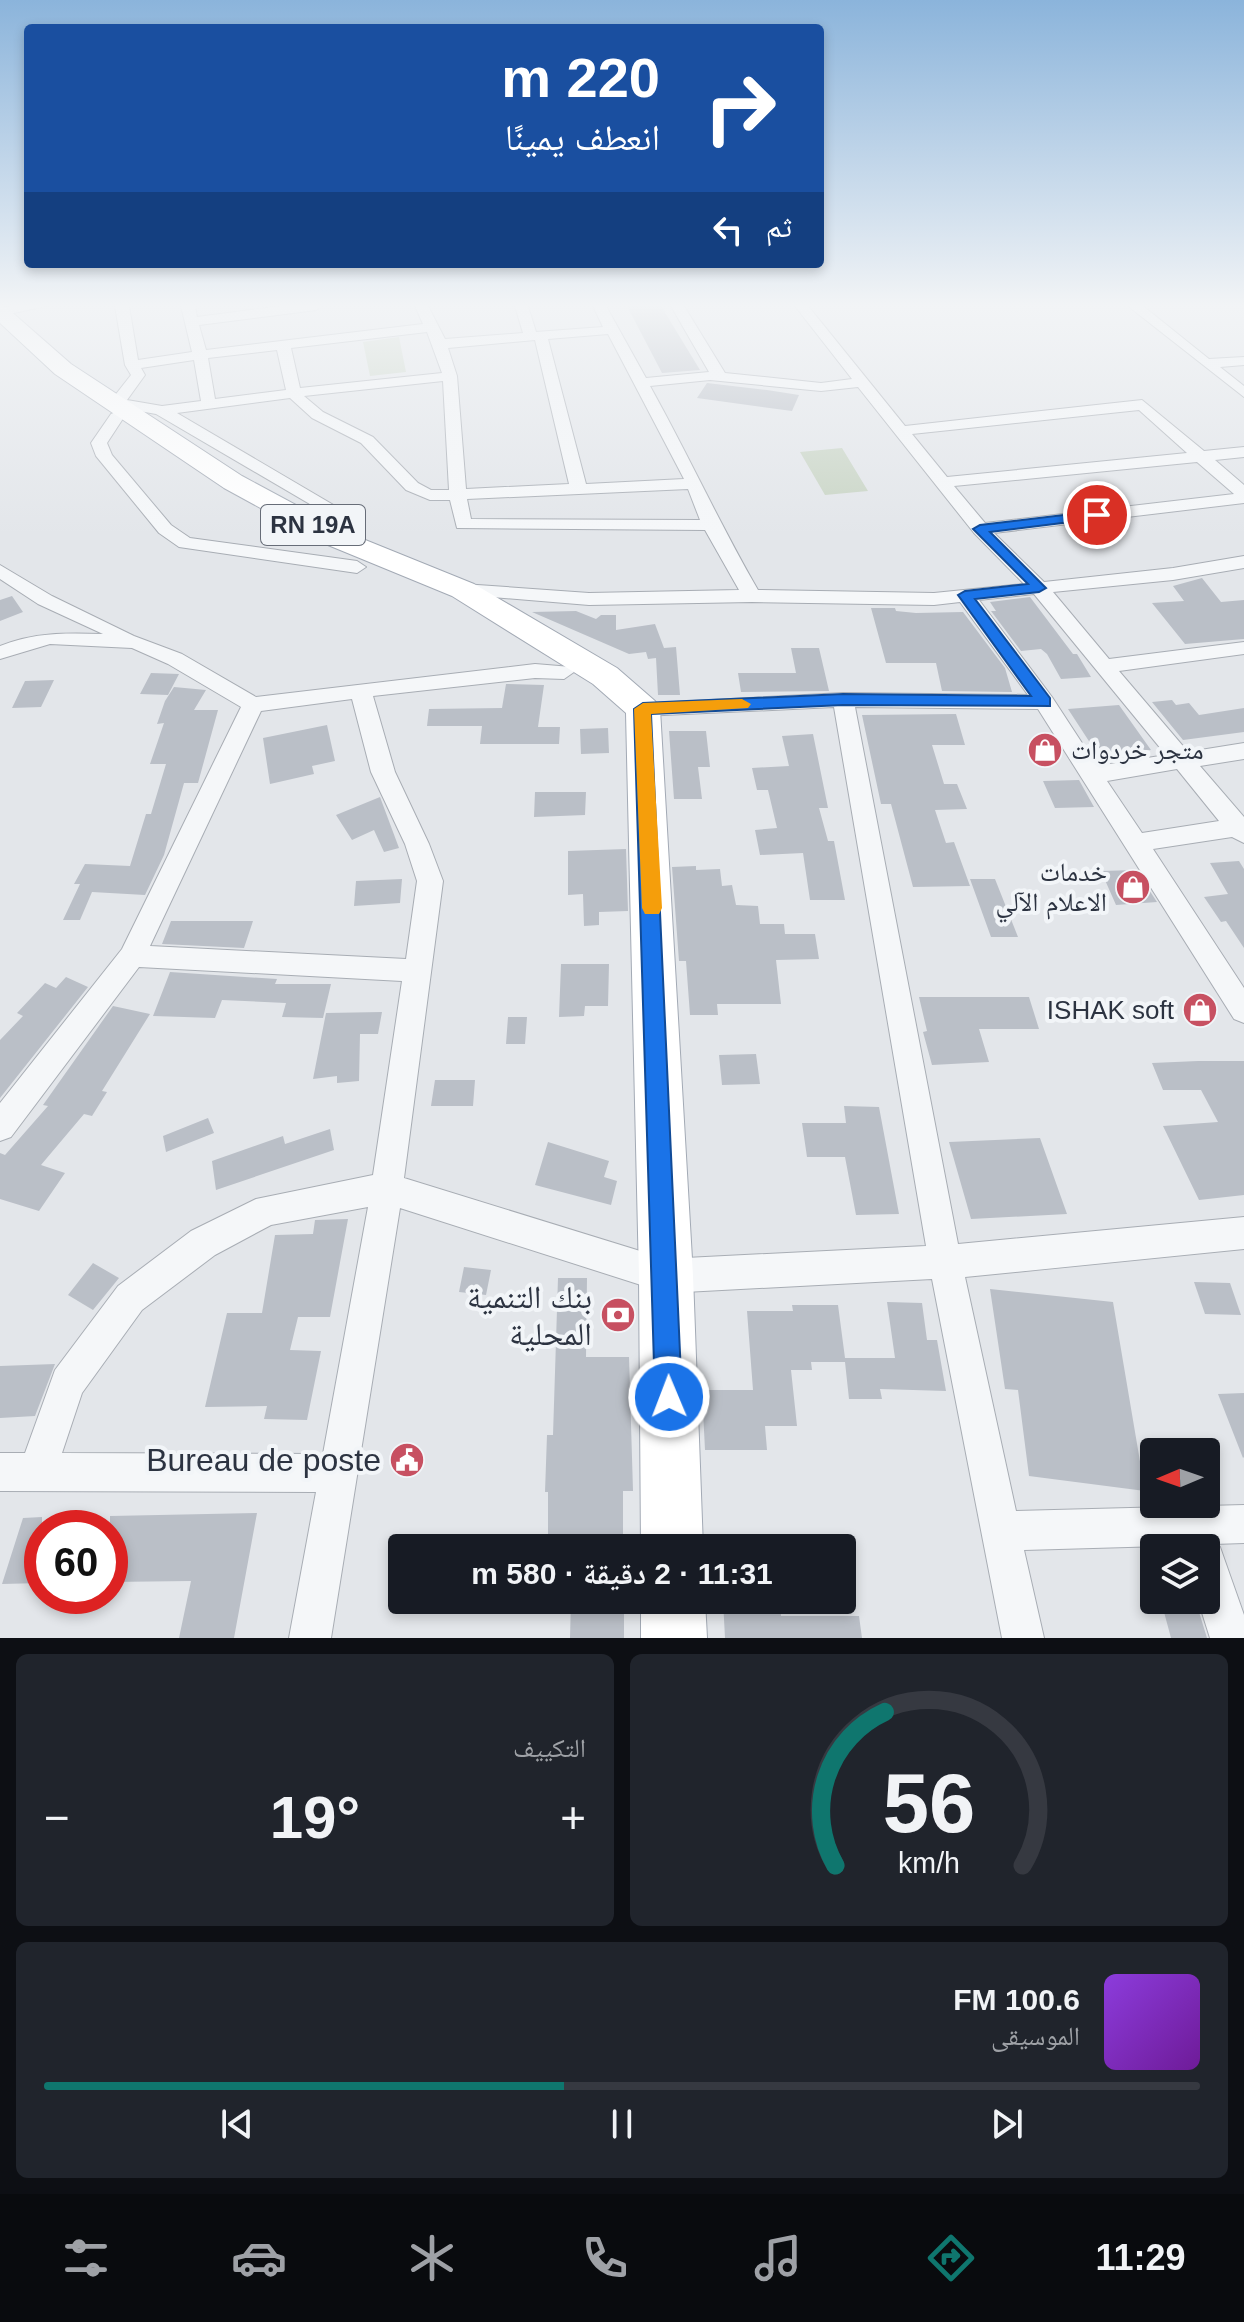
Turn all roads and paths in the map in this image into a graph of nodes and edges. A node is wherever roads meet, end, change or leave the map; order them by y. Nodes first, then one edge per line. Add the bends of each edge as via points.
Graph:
1 (68, 382) edge
2 (133, 382) edge
3 (205, 382) edge
4 (292, 382) edge
5 (391, 382) edge
6 (450, 382) edge
7 (549, 382) edge
8 (645, 382) edge
9 (779, 382) edge
10 (860, 382) edge
11 (864, 382) edge
12 (639, 383) joint
13 (294, 393) junction
14 (209, 406) junction
15 (116, 410) junction
16 (161, 411) junction
17 (901, 431) junction
18 (1244, 452) edge
19 (1202, 456) junction
20 (262, 469) junction
21 (233, 482) junction
22 (943, 482) junction
23 (695, 484) junction
24 (579, 490) junction
25 (458, 494) junction
26 (1244, 496) edge
27 (338, 513) dead end
28 (711, 525) junction
29 (980, 529) junction
30 (1244, 562) edge
31 (357, 567) junction
32 (0, 571) edge
33 (1039, 588) junction
34 (463, 590) junction
35 (965, 595) junction
36 (752, 596) junction
37 (135, 642) junction
38 (1244, 648) edge
39 (0, 653) edge
40 (1104, 666) junction
41 (564, 672) junction
42 (361, 691) junction
43 (843, 700) junction
44 (1044, 702) junction
45 (253, 705) junction
46 (643, 709) junction
47 (1244, 751) edge
48 (1181, 761) junction
49 (1091, 775) junction
50 (1242, 829) edge
51 (1135, 843) junction
52 (132, 956) junction
53 (419, 971) junction
54 (1244, 1011) edge
55 (0, 1127) edge
56 (387, 1188) junction
57 (1242, 1238) edge
58 (945, 1262) junction
59 (666, 1276) junction
60 (18, 1473) edge
61 (337, 1473) junction
62 (1244, 1524) edge
63 (1001, 1531) junction
64 (672, 1534) edge
65 (1220, 1536) edge
66 (1140, 1541) edge
67 (1220, 1604) edge
68 (673, 1614) edge
69 (310, 1638) edge
70 (674, 1638) edge
71 (1023, 1638) edge
72 (1231, 1638) edge

1 - 15 main road, RN 19A
2 - 15 street
3 - 14 street
4 - 13 street
5 - 13 street
6 - 25 street
7 - 24 street
8 - 12 street
9 - 10 street via 821,387
11 - 17 street
12 - 23 street
13 - 14 street
13 - 25 street via 314,413 368,441 415,489 425,495
14 - 16 street
15 - 16 street
15 - 21 main road, RN 19A
15 - 31 main road, RN 19A via 245,505
15 - 31 street via 99,443 104,456 165,529 185,543
16 - 20 street
17 - 19 street via 1142,405
17 - 22 street
18 - 19 street
19 - 22 street
19 - 26 street
20 - 21 street
20 - 27 street
21 - 34 main road, RN 19A via 338,539
22 - 29 street
23 - 24 street
23 - 28 street
24 - 25 street
25 - 28 street via 463,524
26 - 29 street
28 - 36 street
29 - 33 street
30 - 33 street
31 - 41 main road, RN 19A
32 - 37 street via 45,600
33 - 35 street
33 - 40 street
34 - 36 street via 589,599
34 - 46 main road, RN 19A via 605,676
35 - 36 street
35 - 44 street
37 - 39 street via 50,638
37 - 45 street
38 - 40 street
40 - 48 street
41 - 42 street
41 - 46 main road, RN 19A
42 - 45 street
42 - 53 street via 383,772 430,881
43 - 44 street
43 - 46 street
43 - 58 street
44 - 49 street
45 - 52 street
46 - 59 main road
47 - 48 street
48 - 49 street
48 - 50 street
49 - 51 street
50 - 51 street
51 - 54 street
52 - 53 street
52 - 55 street
53 - 56 street
56 - 59 street
56 - 60 street via 267,1210 203,1243 130,1298 68,1383
56 - 61 street
57 - 58 street
58 - 59 street
58 - 63 street
59 - 64 main road
60 - 61 street
61 - 69 street
62 - 65 street
63 - 66 street
63 - 71 street
67 - 72 street
68 - 70 main road

